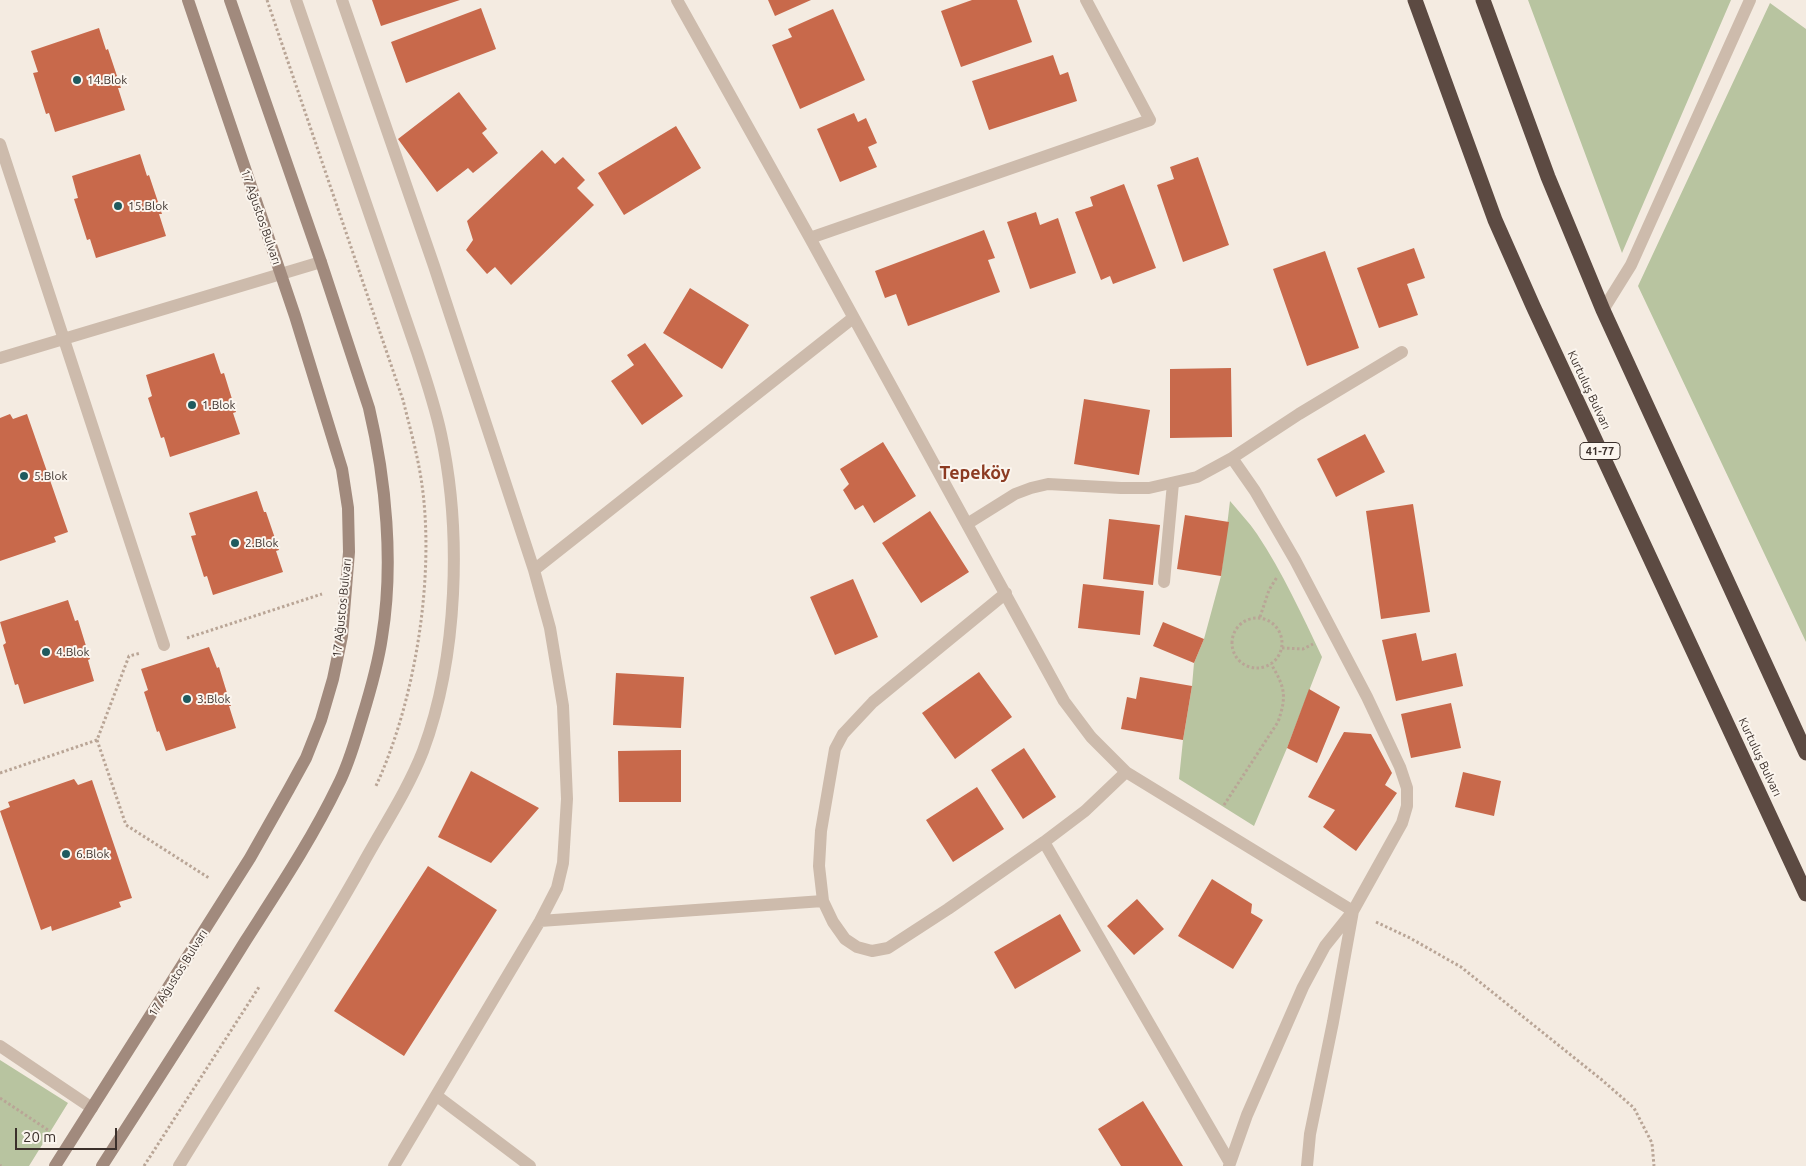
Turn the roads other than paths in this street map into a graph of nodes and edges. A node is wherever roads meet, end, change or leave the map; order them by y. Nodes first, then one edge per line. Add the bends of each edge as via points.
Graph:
1 (188, 0) edge
2 (230, 0) edge
3 (296, 0) edge
4 (342, 0) edge
5 (677, 0) edge
6 (1086, 0) edge
7 (1415, 0) edge
8 (1483, 0) edge
9 (1750, 0) edge
10 (0, 144) edge
11 (810, 238) junction
12 (321, 262) junction
13 (280, 273) junction
14 (1603, 310) junction
15 (853, 318) junction
16 (63, 338) junction
17 (1402, 352) dead end
18 (0, 358) edge
19 (1232, 458) junction
20 (1173, 483) junction
21 (967, 524) junction
22 (534, 570) junction
23 (1164, 582) dead end
24 (1006, 593) junction
25 (164, 645) road end
26 (1806, 753) edge
27 (1126, 772) junction
28 (1044, 842) junction
29 (1806, 894) edge
30 (823, 901) junction
31 (1353, 911) junction
32 (540, 921) junction
33 (0, 1046) edge
34 (437, 1096) junction
35 (92, 1108) junction
36 (1230, 1164) edge
37 (55, 1166) edge
38 (102, 1166) edge
39 (179, 1166) edge
40 (394, 1166) edge
41 (530, 1166) edge
42 (1307, 1166) edge

1 - 13 main road, 17 Ağustos Bulvarı
2 - 12 main road
3 - 39 street via 430,390 441,433 452,522 450,626 443,678 423,750 409,781 328,926
4 - 22 street
5 - 11 street
6 - 11 street via 1150,120
7 - 29 highway, Kurtuluş Bulvarı / 41-77 via 1503,238
8 - 14 highway via 1548,177
9 - 14 street via 1631,266
10 - 16 street
11 - 15 street
12 - 13 street
12 - 38 main road via 369,408 381,463 387,560 383,636 377,667 352,751 323,814
13 - 16 street
13 - 35 main road, 17 Ağustos Bulvarı via 333,436 348,508 346,594 333,679 321,720 290,790
14 - 26 highway
15 - 21 street
15 - 22 street
16 - 18 street
16 - 25 street
17 - 19 street
19 - 20 street via 1196,477
19 - 31 street via 1295,560 1367,697 1408,788 1402,824
20 - 21 street via 1149,488 1048,484 1016,494
20 - 23 street
21 - 24 street
22 - 32 street via 550,628 563,706 567,799 563,863 557,888
24 - 27 street via 1064,701 1091,737
24 - 30 street via 873,702 843,734 835,749 821,831 819,866
27 - 28 street via 1085,811
27 - 31 street
28 - 30 street via 888,948 872,951 845,939
28 - 36 street
30 - 32 street
31 - 36 street via 1326,946 1303,987 1247,1115
31 - 42 street via 1310,1134
32 - 34 street
33 - 35 street
34 - 40 street
34 - 41 street
35 - 37 main road, 17 Ağustos Bulvarı

